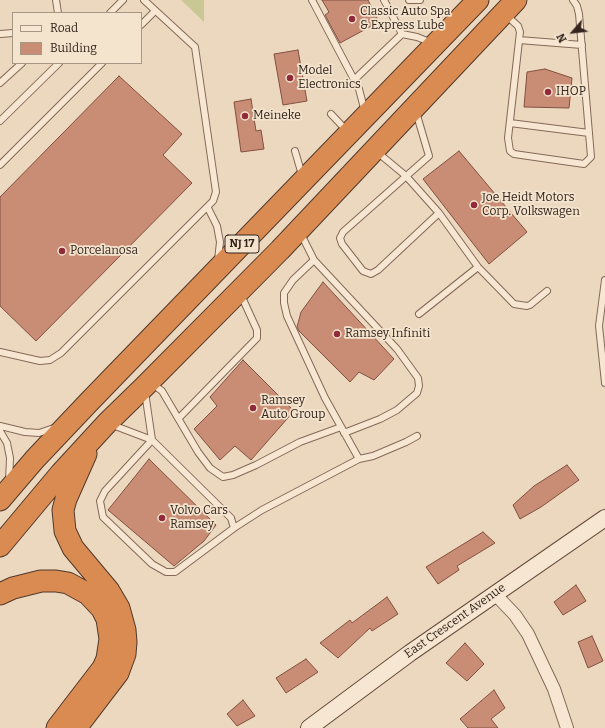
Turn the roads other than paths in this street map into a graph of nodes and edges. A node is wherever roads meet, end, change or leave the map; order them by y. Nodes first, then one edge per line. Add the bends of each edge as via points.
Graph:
1 (56, 0) edge
2 (123, 0) edge
3 (144, 0) edge
4 (312, 0) edge
5 (384, 0) edge
6 (409, 0) edge
7 (420, 0) edge
8 (573, 0) edge
9 (470, 3) edge
10 (510, 6) edge
11 (155, 11) junction
12 (58, 12) edge
13 (111, 12) edge
14 (142, 23) edge
15 (12, 33) edge
16 (0, 34) edge
17 (402, 34) junction
18 (519, 40) junction
19 (435, 44) junction
20 (582, 45) junction
21 (21, 64) edge
22 (58, 64) edge
23 (101, 64) edge
24 (354, 80) junction
25 (0, 84) edge
26 (414, 106) junction
27 (331, 114) dead end
28 (366, 117) junction
29 (0, 121) edge
30 (510, 123) junction
31 (589, 133) junction
32 (350, 134) junction
33 (374, 150) junction
34 (295, 151) dead end
35 (0, 165) edge
36 (406, 176) junction
37 (304, 180) junction
38 (208, 208) junction
39 (439, 213) junction
40 (299, 229) junction
41 (314, 260) junction
42 (478, 267) junction
43 (218, 268) junction
44 (605, 280) edge
45 (239, 289) junction
46 (547, 291) dead end
47 (419, 314) dead end
48 (0, 352) edge
49 (605, 383) edge
50 (147, 385) junction
51 (178, 418) junction
52 (107, 423) junction
53 (69, 424) junction
54 (0, 426) edge
55 (341, 427) junction
56 (0, 431) edge
57 (344, 433) junction
58 (417, 436) dead end
59 (92, 440) junction
60 (152, 440) junction
61 (359, 459) junction
62 (4, 495) edge
63 (605, 518) edge
64 (234, 528) junction
65 (0, 546) edge
66 (494, 593) junction
67 (0, 594) edge
68 (57, 728) edge
69 (76, 728) edge
70 (308, 728) edge
71 (567, 728) edge

1 - 12 lane
2 - 13 lane
3 - 11 lane
4 - 24 lane
5 - 17 lane
6 - 7 lane
8 - 20 lane via 579,14
9 - 19 highway, NJ 17
10 - 18 lane via 518,26
10 - 26 highway, NJ 17
11 - 14 lane
11 - 38 lane via 195,47 216,192 214,201
15 - 16 lane
17 - 19 lane
17 - 24 lane
18 - 20 lane
18 - 30 lane
19 - 28 highway, NJ 17
20 - 31 lane
21 - 25 lane
22 - 29 lane
23 - 35 lane
24 - 28 lane
26 - 33 highway, NJ 17
26 - 36 lane via 429,156
27 - 32 lane
28 - 32 highway, NJ 17
30 - 31 lane
30 - 31 lane via 508,146 514,154 584,164 591,157
32 - 37 highway, NJ 17
33 - 36 lane
33 - 40 highway, NJ 17
34 - 37 lane
36 - 39 lane
36 - 39 lane via 343,232 340,238 363,271 371,274 378,270
37 - 43 highway, NJ 17
38 - 43 lane via 218,226
38 - 48 lane via 61,353 50,360 40,362
39 - 42 lane
40 - 41 lane
40 - 45 highway, NJ 17
41 - 55 lane via 284,292 284,303 287,316
41 - 57 lane via 397,349 418,378 417,393 397,410 380,420
42 - 46 lane via 514,304 527,306
42 - 47 lane
43 - 53 highway, NJ 17
44 - 49 lane via 599,326
45 - 50 highway, NJ 17
45 - 51 lane via 257,330 257,338
50 - 51 lane via 162,391
50 - 52 highway, NJ 17
50 - 60 lane
51 - 55 lane via 210,468 223,477 233,475 300,442
52 - 59 highway, NJ 17
52 - 60 lane
53 - 54 lane via 39,433
53 - 62 highway, NJ 17
55 - 57 lane
56 - 62 lane via 7,443 10,458
57 - 61 lane
58 - 61 lane via 373,456
59 - 65 highway, NJ 17
59 - 69 highway via 66,499 63,510 65,531 73,548 119,608 126,630 126,642 125,654 118,673
60 - 64 lane via 231,518
60 - 64 lane via 105,491 100,500 103,517 152,564 166,572 175,572
61 - 64 lane via 262,510
63 - 66 street, East Crescent Avenue
66 - 70 street, East Crescent Avenue
66 - 71 street via 515,615 528,634 554,688
67 - 68 highway via 41,581 68,583 88,594 102,609 107,619 110,639 103,668

